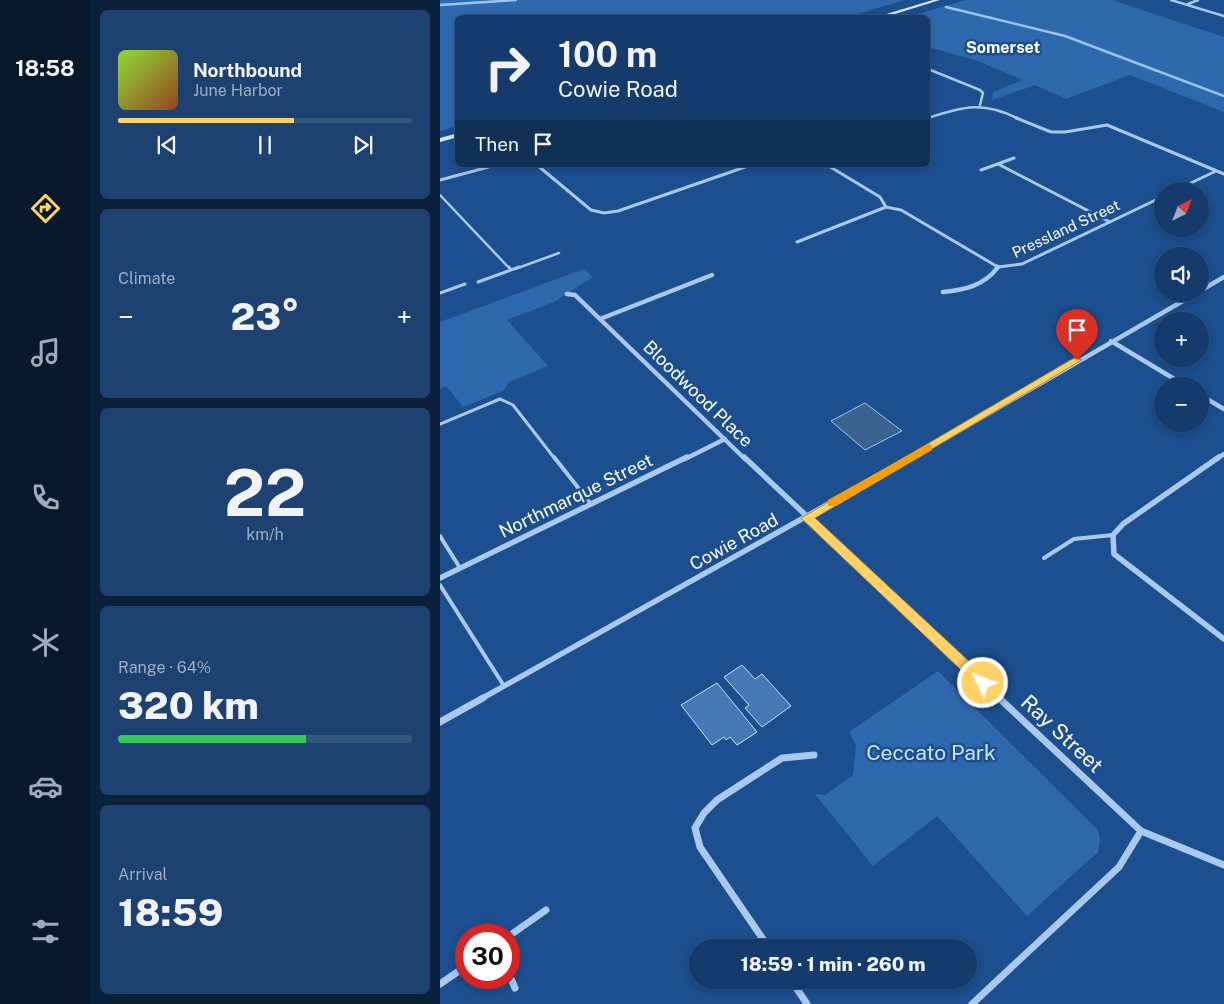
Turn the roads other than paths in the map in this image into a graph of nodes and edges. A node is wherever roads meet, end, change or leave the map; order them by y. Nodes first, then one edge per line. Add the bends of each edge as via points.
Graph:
1 (938, 0) edge
2 (1171, 0) edge
3 (1198, 0) edge
4 (924, 2) edge
5 (1188, 4) junction
6 (884, 15) edge
7 (1224, 16) edge
8 (930, 70) edge
9 (980, 105) junction
10 (930, 117) edge
11 (455, 136) edge
12 (440, 140) edge
13 (1014, 158) dead end
14 (998, 164) junction
15 (489, 167) edge
16 (538, 167) edge
17 (745, 167) edge
18 (830, 167) edge
19 (981, 170) dead end
20 (1216, 171) junction
21 (1224, 174) edge
22 (440, 180) edge
23 (1193, 182) edge
24 (440, 195) edge
25 (1154, 201) edge
26 (886, 207) junction
27 (1110, 222) junction
28 (797, 242) dead end
29 (559, 253) dead end
30 (998, 267) junction
31 (511, 270) junction
32 (712, 275) dead end
33 (1224, 278) edge
34 (478, 282) dead end
35 (465, 284) dead end
36 (1209, 286) edge
37 (943, 292) dead end
38 (440, 293) edge
39 (567, 294) dead end
40 (1181, 302) edge
41 (600, 319) junction
42 (1111, 341) junction
43 (1171, 377) edge
44 (1209, 400) edge
45 (1224, 409) edge
46 (440, 424) edge
47 (725, 439) junction
48 (1224, 454) edge
49 (591, 504) junction
50 (807, 518) junction
51 (1113, 535) junction
52 (440, 536) edge
53 (1044, 558) dead end
54 (460, 568) junction
55 (440, 578) edge
56 (440, 585) edge
57 (1224, 639) edge
58 (504, 686) junction
59 (440, 722) edge
60 (814, 755) dead end
61 (1141, 831) junction
62 (1224, 866) edge
63 (546, 910) dead end
64 (520, 928) edge
65 (763, 939) edge
66 (455, 974) edge
67 (440, 984) edge
68 (797, 989) edge
69 (807, 1004) edge
70 (972, 1004) edge

1 - 4 street
2 - 5 street
3 - 5 street
4 - 6 street
5 - 7 street
8 - 9 street via 980,90 983,93
9 - 10 street via 966,105
9 - 20 street via 996,108 1048,131 1068,132 1096,124 1119,128
11 - 12 street
13 - 14 street
14 - 19 street
14 - 27 street
15 - 22 street
16 - 17 street via 591,210 604,213
18 - 26 street, Pressland Street via 880,197
20 - 21 street
20 - 23 street
24 - 31 lane
25 - 27 street, Pressland Street
26 - 28 street
26 - 30 street, Pressland Street via 901,210
27 - 30 street, Pressland Street via 1022,264
29 - 31 lane
30 - 37 street via 994,276 985,281 964,290
31 - 34 lane
32 - 41 street
33 - 36 street
35 - 38 lane
39 - 41 street, Bloodwood Place via 575,296
40 - 42 street, Cowie Road
41 - 47 street, Bloodwood Place
42 - 43 street
42 - 50 street, Cowie Road
44 - 45 street
46 - 49 lane via 500,399 514,405
47 - 49 street, Northmarque Street
47 - 50 street, Bloodwood Place
48 - 51 street via 1123,524
49 - 54 street, Northmarque Street
50 - 58 street, Cowie Road
50 - 61 street, Ray Street
51 - 53 lane via 1074,539
51 - 57 street via 1114,554
52 - 54 lane
54 - 55 street, Northmarque Street
56 - 58 lane
58 - 59 street, Cowie Road
60 - 65 street via 782,758 717,800 695,828 700,847
61 - 62 street, Ray Street
61 - 70 street via 1119,867
63 - 64 street
66 - 67 street
68 - 69 street

